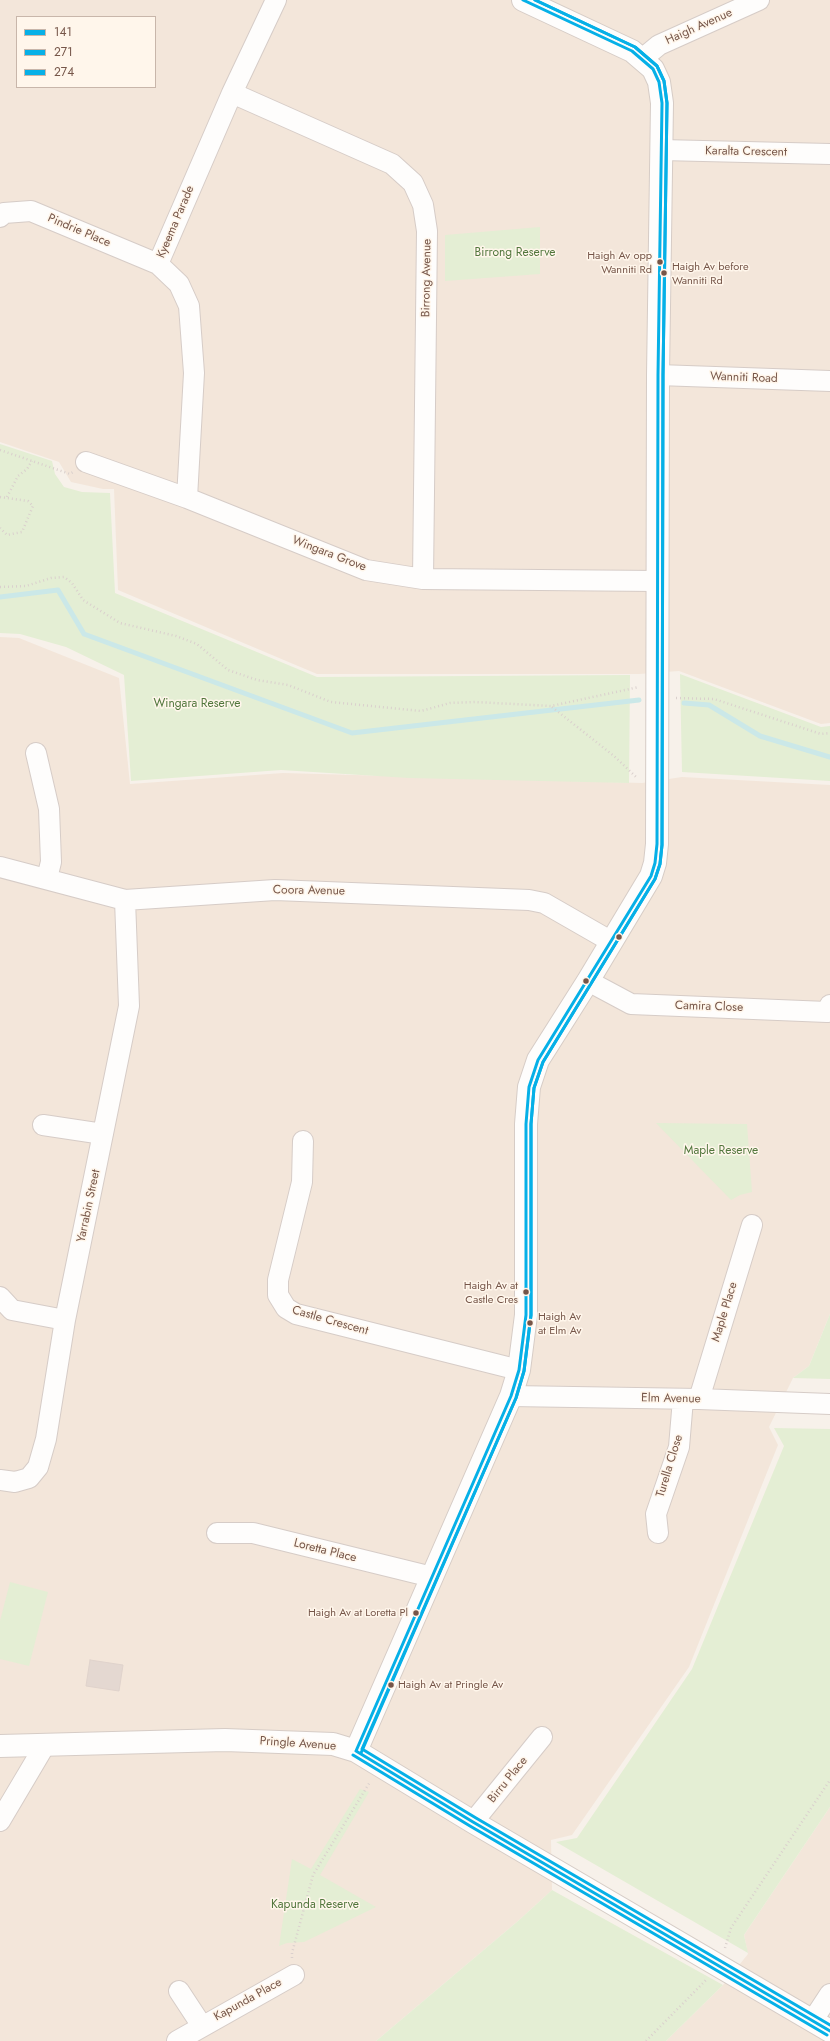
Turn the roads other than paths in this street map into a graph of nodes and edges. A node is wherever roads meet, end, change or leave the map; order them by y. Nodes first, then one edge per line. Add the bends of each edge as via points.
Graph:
1 (276, 0) edge
2 (523, 0) edge
3 (759, 0) edge
4 (642, 59) junction
5 (232, 93) junction
6 (661, 150) junction
7 (830, 154) edge
8 (0, 217) edge
9 (158, 264) junction
10 (658, 375) junction
11 (830, 381) edge
12 (86, 462) road end
13 (187, 498) junction
14 (423, 579) junction
15 (658, 581) junction
16 (36, 753) dead end
17 (0, 867) edge
18 (47, 878) junction
19 (125, 900) junction
20 (612, 942) junction
21 (588, 981) junction
22 (830, 1005) edge
23 (43, 1125) dead end
24 (103, 1134) junction
25 (303, 1141) dead end
26 (752, 1225) dead end
27 (0, 1297) edge
28 (65, 1320) junction
29 (519, 1370) junction
30 (511, 1396) junction
31 (691, 1399) junction
32 (830, 1404) edge
33 (0, 1480) edge
34 (217, 1533) dead end
35 (658, 1533) dead end
36 (432, 1577) junction
37 (542, 1737) dead end
38 (45, 1745) junction
39 (0, 1746) edge
40 (356, 1751) junction
41 (0, 1821) edge
42 (473, 1822) junction
43 (294, 1974) road end
44 (179, 1991) dead end
45 (830, 1994) edge
46 (202, 2026) junction
47 (823, 2030) edge
48 (177, 2041) edge

1 - 5 street, Kyeema Parade
2 - 4 street via 620,44
3 - 4 street, Haigh Avenue via 659,45
4 - 6 street via 653,69 659,82 662,103
5 - 9 street, Kyeema Parade
5 - 14 street, Birrong Avenue via 392,164 413,183 423,205 427,231
6 - 7 street, Karalta Crescent
6 - 10 street
8 - 9 street, Pindrie Place via 4,213 30,211
9 - 13 street, Kyeema Parade via 179,284 189,306 194,372
10 - 11 street, Wanniti Road
10 - 15 street
12 - 13 street, Wingara Grove
13 - 14 street, Wingara Grove via 366,570
14 - 15 street, Wingara Grove
15 - 20 street via 655,863 651,876
16 - 18 street via 49,809 51,862
17 - 18 street, Coora Avenue
18 - 19 street, Coora Avenue
19 - 20 street, Coora Avenue via 275,890 529,900 544,903
19 - 24 street, Yarrabin Street via 129,1006
20 - 21 street
21 - 22 street, Camira Close via 631,1004 827,1012
21 - 29 street via 538,1060 529,1087 526,1124 526,1315
23 - 24 street
24 - 28 street, Yarrabin Street
25 - 29 street, Castle Crescent via 302,1182 278,1280 278,1295 286,1308 296,1314
26 - 31 street, Maple Place
27 - 28 street via 12,1310
28 - 33 street, Yarrabin Street via 46,1439 38,1467 28,1478 15,1482
29 - 30 street
30 - 31 street, Elm Avenue
30 - 36 street
31 - 32 street, Elm Avenue
31 - 35 street, Turella Close via 679,1447 656,1514
34 - 36 street, Loretta Place via 253,1533
36 - 40 street
37 - 42 street, Birru Place
38 - 39 street, Pringle Avenue
38 - 40 street, Pringle Avenue via 225,1740 333,1744
38 - 41 street
40 - 42 street, Pringle Avenue
42 - 47 street, Pringle Avenue
43 - 46 street, Kapunda Place
44 - 46 street, Kapunda Place
45 - 47 street
46 - 48 street, Kapunda Place

